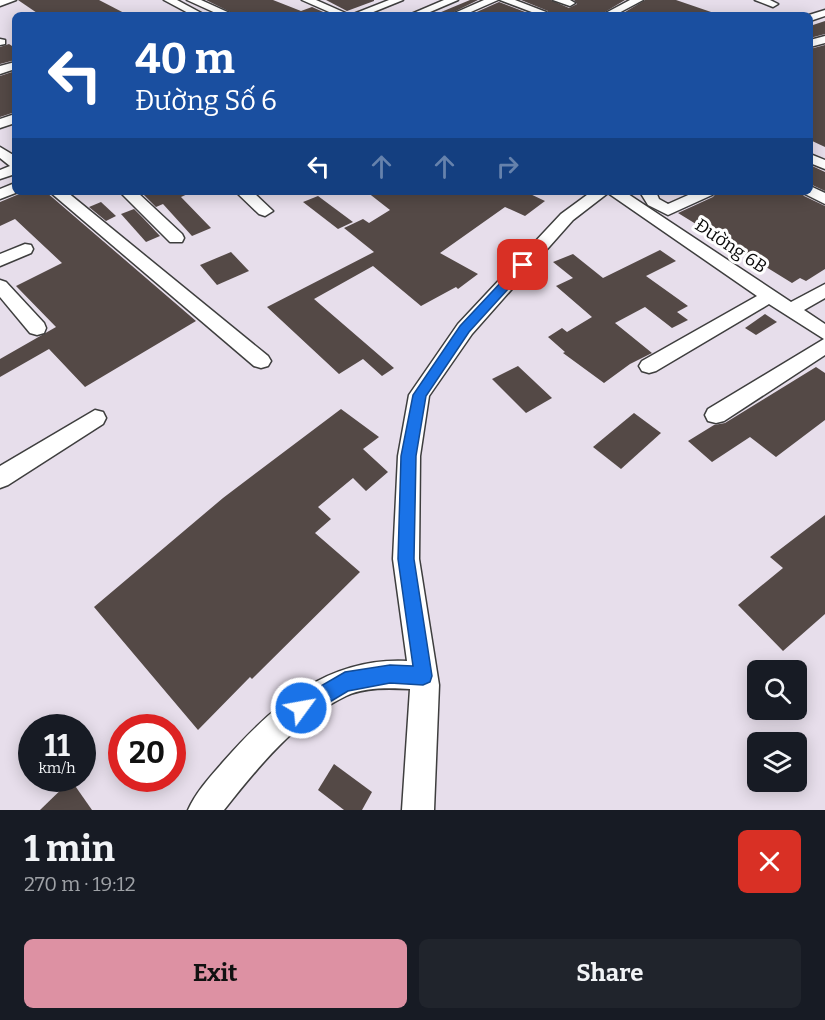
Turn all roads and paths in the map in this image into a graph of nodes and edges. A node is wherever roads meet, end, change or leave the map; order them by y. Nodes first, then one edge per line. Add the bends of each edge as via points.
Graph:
1 (11, 0) edge
2 (169, 0) edge
3 (192, 0) edge
4 (307, 0) edge
5 (398, 0) edge
6 (421, 0) edge
7 (453, 0) edge
8 (493, 0) edge
9 (505, 0) edge
10 (558, 0) edge
11 (638, 0) edge
12 (760, 0) edge
13 (0, 3) edge
14 (570, 3) dead end
15 (773, 4) dead end
16 (437, 6) junction
17 (474, 7) junction
18 (194, 12) edge
19 (222, 12) edge
20 (337, 12) edge
21 (364, 12) edge
22 (422, 12) edge
23 (462, 12) edge
24 (488, 12) edge
25 (541, 12) dead end
26 (614, 12) edge
27 (0, 151) edge
28 (12, 161) edge
29 (62, 195) edge
30 (131, 195) edge
31 (247, 195) edge
32 (597, 195) edge
33 (619, 195) edge
34 (650, 195) edge
35 (700, 195) edge
36 (265, 211) dead end
37 (176, 238) dead end
38 (25, 249) dead end
39 (0, 261) edge
40 (0, 286) edge
41 (825, 290) edge
42 (770, 296) junction
43 (791, 310) junction
44 (37, 328) dead end
45 (825, 333) edge
46 (825, 346) edge
47 (261, 361) dead end
48 (649, 366) dead end
49 (716, 416) dead end
50 (95, 418) dead end
51 (0, 478) edge
52 (423, 676) junction
53 (204, 810) edge
54 (418, 810) edge

1 - 13 street
2 - 18 street
3 - 19 street
4 - 20 street
5 - 21 street
6 - 16 street
7 - 16 street
8 - 17 street
9 - 25 street
10 - 14 street
11 - 26 street
12 - 15 street
16 - 22 street
17 - 23 street
17 - 24 street
27 - 28 street
29 - 47 street
30 - 37 street
31 - 36 street
32 - 52 street via 567,217 465,329 419,395 409,456 406,559
33 - 42 street, Đường 6B
34 - 35 street via 653,202 668,210
38 - 39 street
40 - 44 street
41 - 43 street
42 - 43 street, Đường 6B
42 - 48 street
43 - 45 street, Đường 6B
46 - 49 street
50 - 51 street
52 - 53 street via 390,674 345,682 316,698 256,746
52 - 54 street

